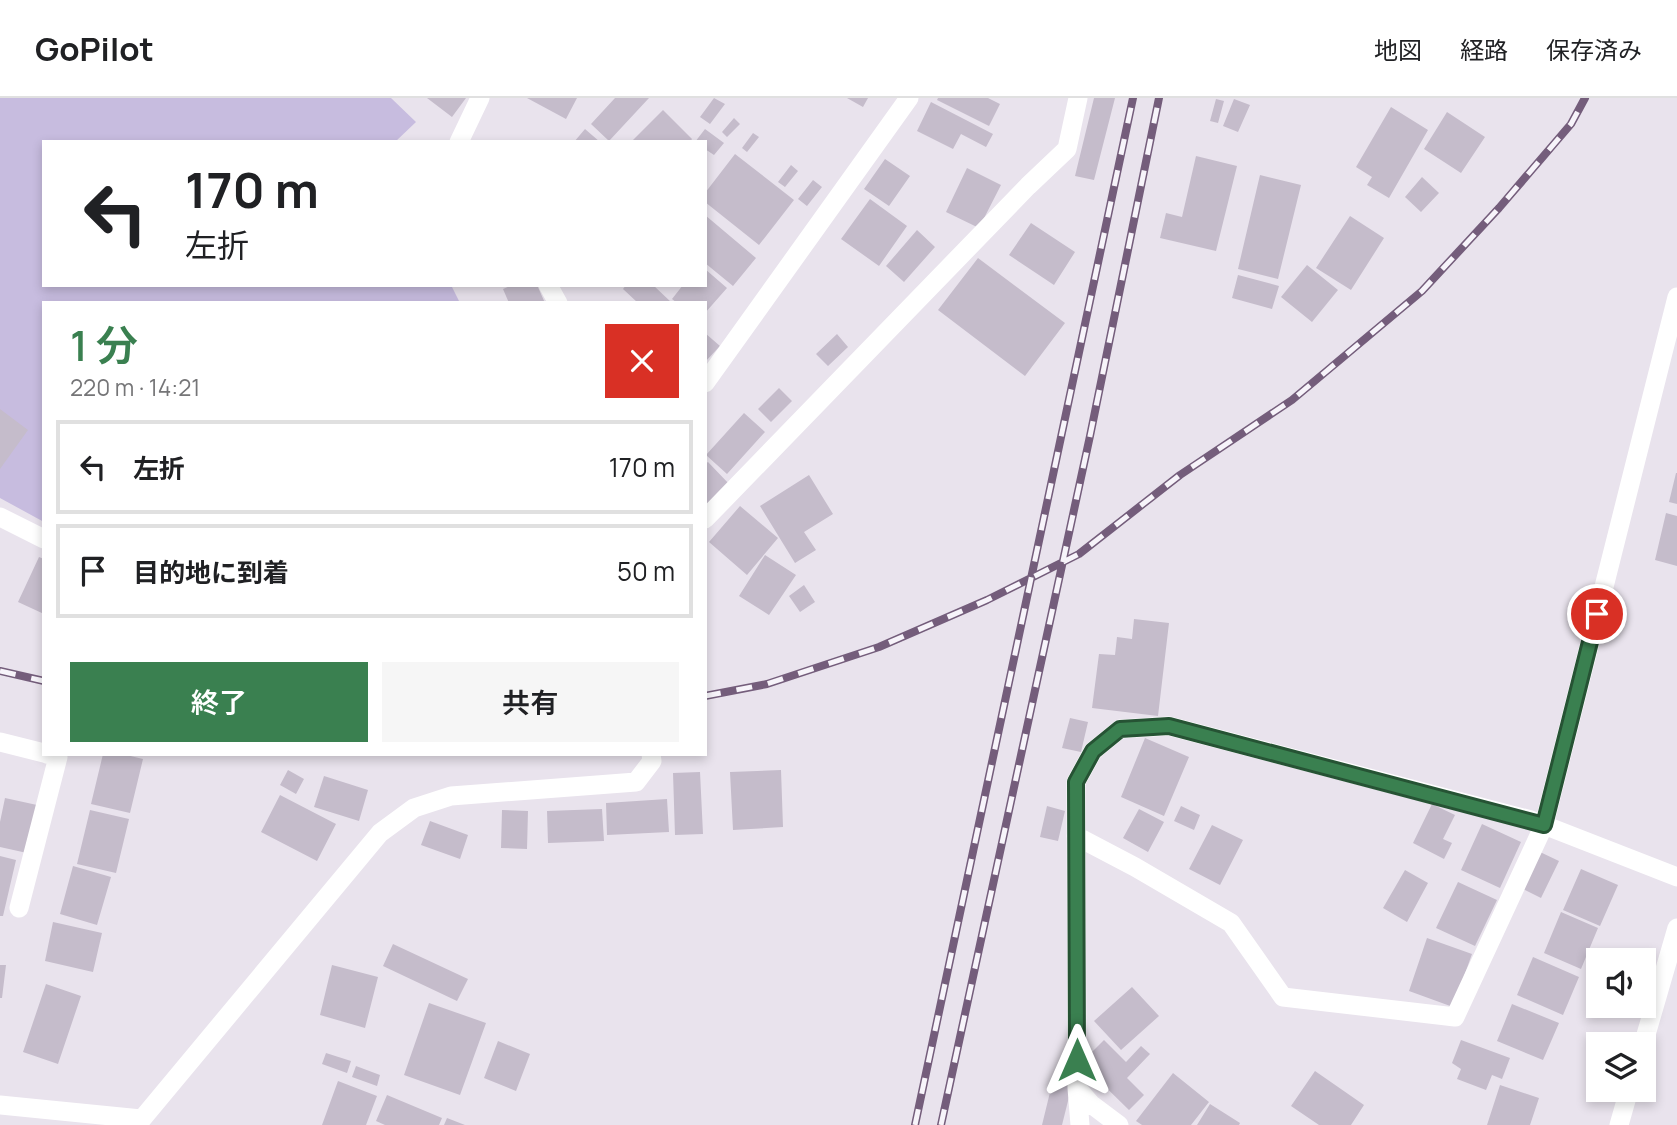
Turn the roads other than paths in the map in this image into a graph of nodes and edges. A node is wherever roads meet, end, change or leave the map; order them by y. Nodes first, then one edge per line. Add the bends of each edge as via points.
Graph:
1 (480, 98) edge
2 (909, 98) edge
3 (1078, 98) edge
4 (460, 140) edge
5 (1677, 297) edge
6 (707, 380) edge
7 (0, 516) edge
8 (707, 517) edge
9 (42, 539) edge
10 (0, 742) edge
11 (42, 753) edge
12 (54, 756) edge
13 (651, 756) edge
14 (1544, 825) junction
15 (1076, 836) junction
16 (1677, 877) edge
17 (19, 908) dead end
18 (1677, 928) edge
19 (1647, 1032) edge
20 (1077, 1088) junction
21 (1626, 1102) edge
22 (0, 1105) edge
23 (139, 1122) edge
24 (1080, 1125) edge
25 (1119, 1125) edge
26 (1619, 1125) edge

1 - 4 street
2 - 6 street
3 - 8 street via 1068,149
5 - 14 street
7 - 9 street
10 - 11 street
12 - 17 street via 58,757
13 - 23 street via 636,782 451,796 414,808 380,833
14 - 15 street via 1169,726 1120,729 1093,751 1076,782
14 - 15 street via 1455,1017 1283,997 1231,923
14 - 16 street
15 - 20 street
18 - 19 street
20 - 24 street
20 - 25 street
21 - 26 street
22 - 23 street

